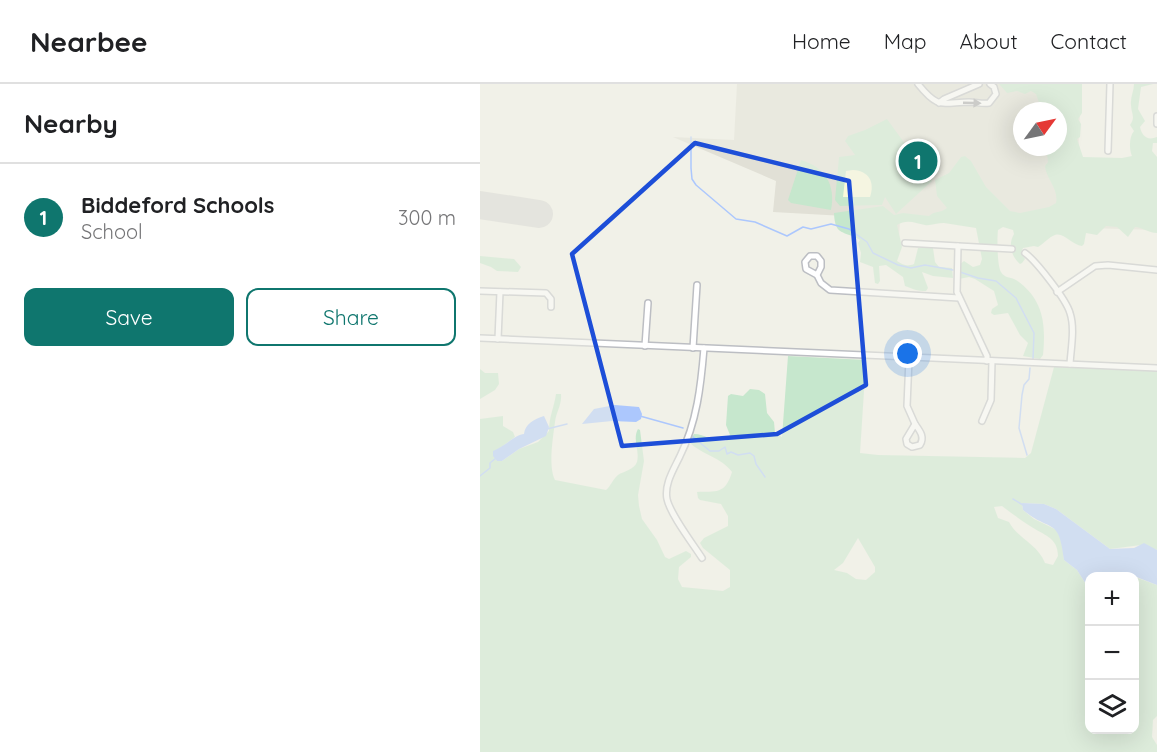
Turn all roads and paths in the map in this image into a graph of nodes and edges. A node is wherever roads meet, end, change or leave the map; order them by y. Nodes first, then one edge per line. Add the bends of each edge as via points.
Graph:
1 (918, 84) edge
2 (979, 84) edge
3 (990, 84) edge
4 (1110, 84) edge
5 (939, 103) junction
6 (1157, 116) edge
7 (1157, 124) edge
8 (1108, 151) dead end
9 (905, 243) dead end
10 (958, 246) junction
11 (1012, 249) dead end
12 (1025, 253) dead end
13 (1157, 270) edge
14 (817, 275) dead end
15 (697, 285) dead end
16 (480, 291) edge
17 (501, 291) junction
18 (1057, 292) junction
19 (959, 298) junction
20 (648, 303) dead end
21 (551, 307) dead end
22 (480, 338) edge
23 (498, 339) junction
24 (645, 345) junction
25 (693, 348) junction
26 (704, 348) junction
27 (909, 358) junction
28 (989, 361) junction
29 (1070, 364) junction
30 (1157, 368) edge
31 (982, 421) dead end
32 (915, 424) dead end
33 (702, 558) dead end

1 - 5 street
2 - 5 street
5 -> 3 street via 989,103 996,94
4 - 8 street
6 - 7 street
9 - 10 street
10 - 11 street
10 - 19 street
12 - 18 street
13 - 18 street via 1095,266
14 - 19 street via 824,287 835,291
15 - 25 street
16 - 17 street
17 - 21 street via 546,293
17 - 23 street
18 - 29 street via 1071,315
19 - 28 street
20 - 24 street
22 - 23 street
23 - 24 street
24 - 25 street
25 - 26 street
26 - 27 street
26 - 33 street via 700,392 685,445 666,489 670,506
27 - 28 street
27 - 32 street via 907,406
28 - 29 street
28 - 31 street via 992,398
29 - 30 street

